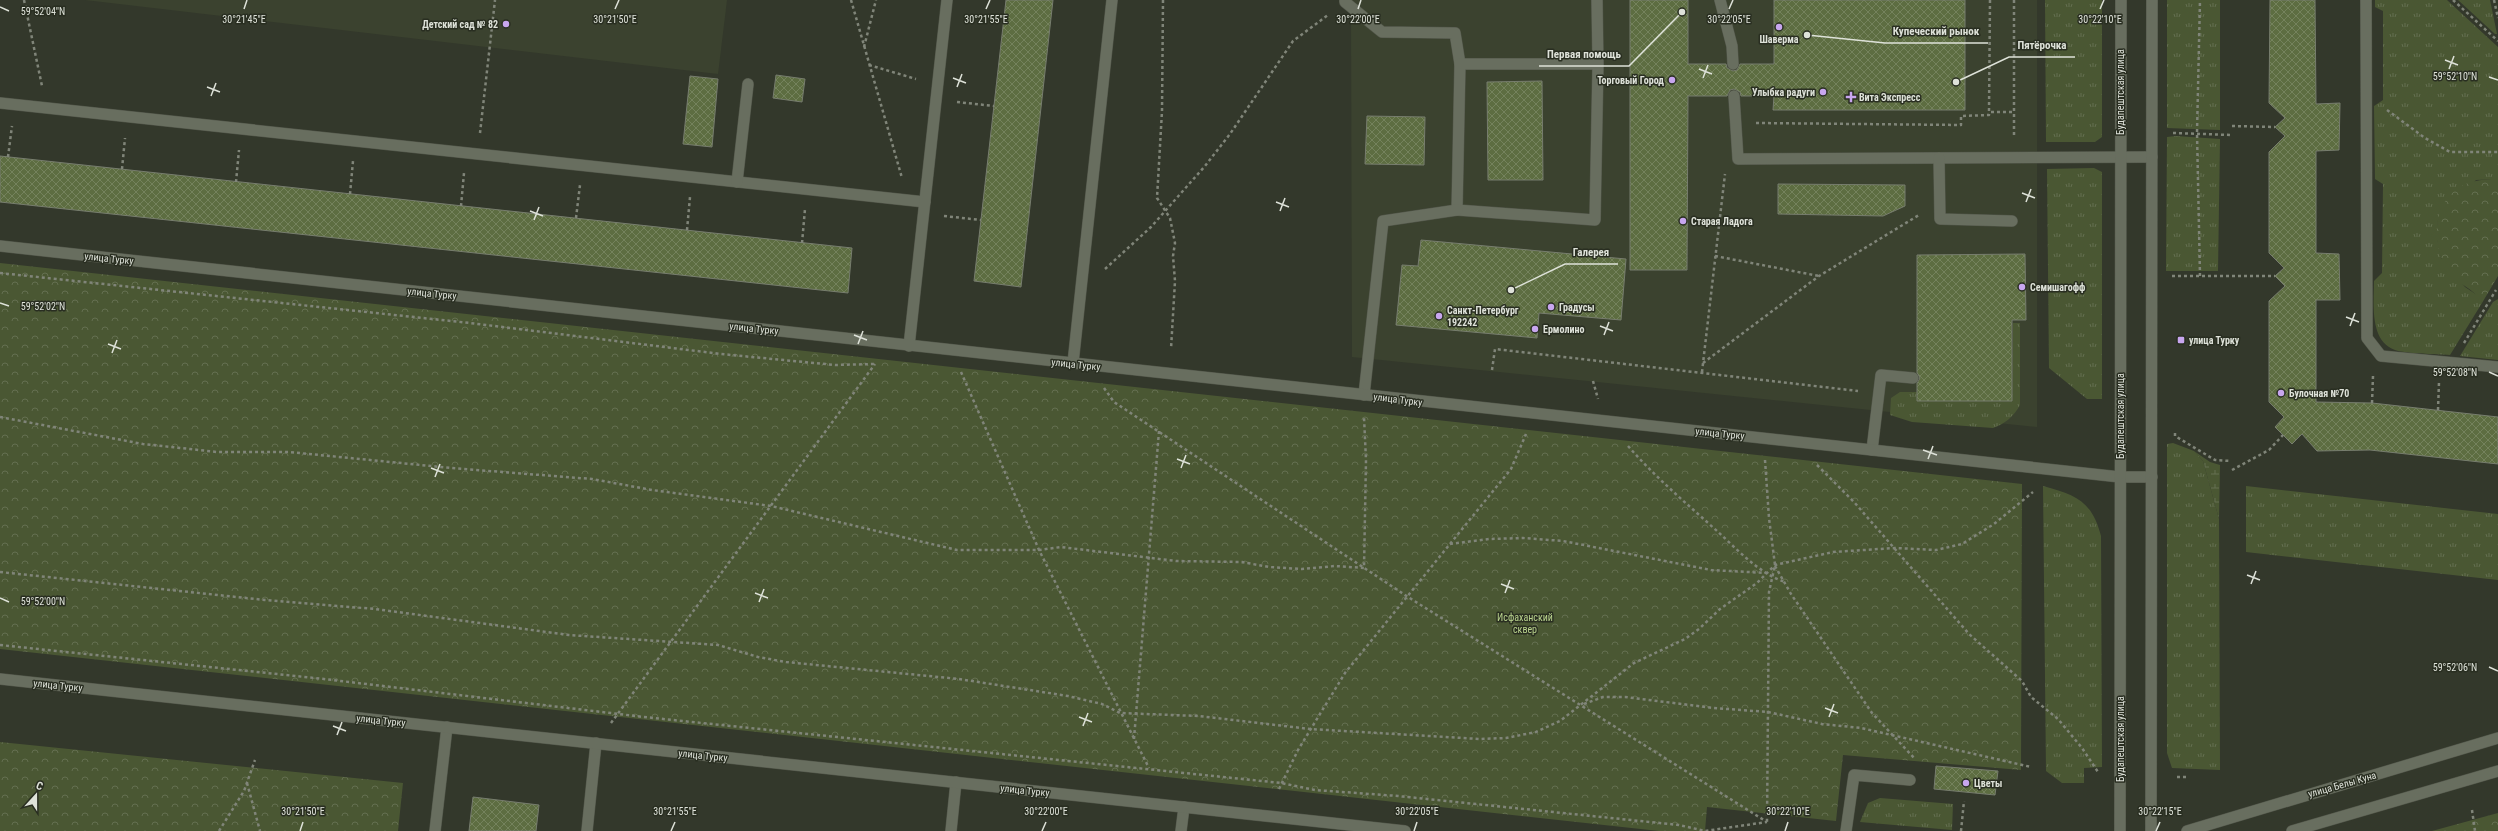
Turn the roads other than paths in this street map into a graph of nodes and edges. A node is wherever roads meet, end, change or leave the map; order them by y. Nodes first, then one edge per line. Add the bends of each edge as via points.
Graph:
1 (947, 0) edge
2 (1112, 0) edge
3 (1597, 0) edge
4 (1720, 0) edge
5 (2121, 0) edge
6 (2152, 0) edge
7 (2366, 0) edge
8 (1345, 1) edge
9 (1460, 64) junction
10 (1598, 64) junction
11 (1733, 64) dead end
12 (748, 84) dead end
13 (1734, 96) dead end
14 (0, 103) edge
15 (2120, 157) junction
16 (2152, 157) junction
17 (1939, 158) junction
18 (737, 182) junction
19 (924, 208) junction
20 (1457, 210) junction
21 (2012, 221) dead end
22 (0, 246) edge
23 (909, 346) junction
24 (1073, 363) junction
25 (2498, 367) edge
26 (1913, 378) dead end
27 (1364, 395) junction
28 (1872, 450) junction
29 (2120, 477) junction
30 (2152, 477) junction
31 (0, 679) edge
32 (447, 727) junction
33 (2498, 738) edge
34 (596, 743) junction
35 (2498, 771) edge
36 (1910, 780) dead end
37 (956, 782) junction
38 (1184, 807) junction
39 (436, 831) edge
40 (587, 831) edge
41 (951, 831) edge
42 (1181, 831) edge
43 (1405, 831) edge
44 (1846, 831) edge
45 (2120, 831) edge
46 (2151, 831) edge
47 (2187, 831) edge
48 (2292, 831) edge

1 - 19 street
2 - 24 street
3 - 10 street
4 - 11 street via 1732,46
5 - 15 street, Будапештская улица
6 - 16 street
7 - 25 street via 2367,338 2381,356
8 - 9 street via 1382,32 1455,33
9 - 10 street
9 - 20 street
10 - 20 street via 1595,220
12 - 18 street
13 - 17 street via 1738,159
14 - 18 street
15 - 16 street
15 - 17 street
15 - 29 street, Будапештская улица
16 - 30 street
17 - 21 street via 1940,220
18 - 19 street
19 - 23 street
20 - 27 street via 1383,221
22 - 23 street, улица Турку
23 - 24 street, улица Турку
24 - 27 street, улица Турку
26 - 28 street via 1881,375
27 - 28 street, улица Турку
28 - 29 street, улица Турку
29 - 30 street, улица Турку
29 - 45 street, Будапештская улица
30 - 46 street
31 - 32 street, улица Турку
32 - 34 street, улица Турку
32 - 39 street
33 - 47 street, улица Белы Куна
34 - 37 street, улица Турку
34 - 40 street
35 - 48 street
36 - 44 street via 1854,775
37 - 38 street, улица Турку
37 - 41 street
38 - 42 street
38 - 43 street, улица Турку

